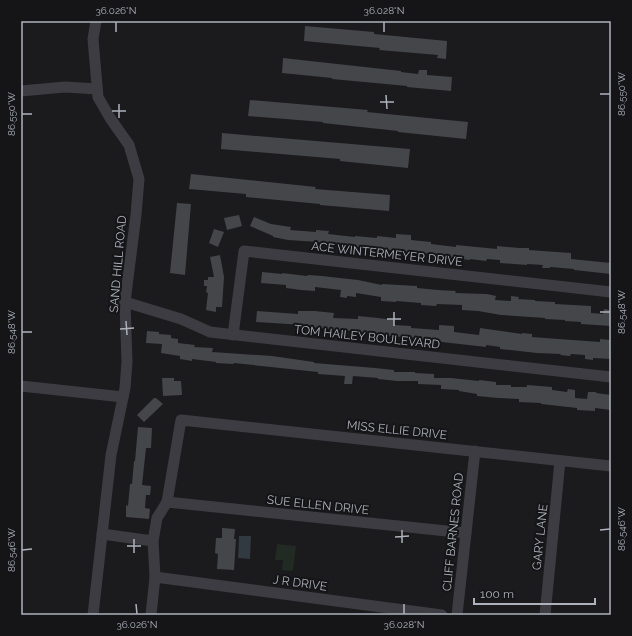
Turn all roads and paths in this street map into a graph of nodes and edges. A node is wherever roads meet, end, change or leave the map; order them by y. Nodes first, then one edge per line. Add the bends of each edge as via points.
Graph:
1 (96, 21) edge
2 (97, 89) junction
3 (21, 91) edge
4 (611, 292) edge
5 (125, 302) junction
6 (233, 335) junction
7 (611, 378) edge
8 (21, 386) edge
9 (123, 397) junction
10 (475, 451) junction
11 (560, 461) junction
12 (611, 466) edge
13 (167, 502) junction
14 (466, 533) junction
15 (102, 534) junction
16 (153, 541) junction
17 (155, 577) junction
18 (93, 615) edge
19 (151, 615) edge
20 (442, 615) edge
21 (458, 615) edge
22 (545, 615) edge

1 - 2 street, SAND HILL ROAD via 93,39
2 - 3 street via 65,87
2 - 5 street, SAND HILL ROAD via 98,97 129,145 139,179
4 - 6 street, ACE WINTERMEYER DRIVE via 244,252
5 - 6 street, TOM HAILEY BOULEVARD via 181,319 210,332
5 - 9 street, SAND HILL ROAD via 128,362
6 - 7 street, TOM HAILEY BOULEVARD
8 - 9 street
9 - 15 street, SAND HILL ROAD via 111,455
10 - 11 street, MISS ELLIE DRIVE
10 - 13 street, MISS ELLIE DRIVE via 181,420
10 - 14 street, CLIFF BARNES ROAD
11 - 12 street, MISS ELLIE DRIVE
11 - 22 street, GARY LANE
13 - 14 street, SUE ELLEN DRIVE
13 - 16 street via 157,518
14 - 21 street, CLIFF BARNES ROAD
15 - 16 street
15 - 18 street, SAND HILL ROAD
16 - 17 street
17 - 19 street
17 - 20 street, J R DRIVE

